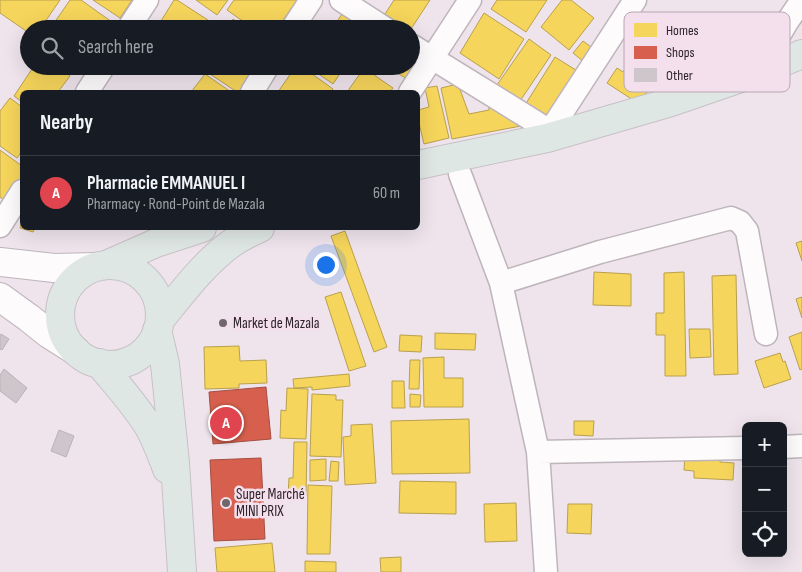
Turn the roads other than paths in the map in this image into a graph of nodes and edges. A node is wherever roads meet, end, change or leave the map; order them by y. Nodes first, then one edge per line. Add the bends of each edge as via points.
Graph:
1 (147, 0) edge
2 (311, 0) edge
3 (341, 0) edge
4 (470, 0) edge
5 (635, 0) edge
6 (802, 0) edge
7 (627, 12) edge
8 (624, 17) edge
9 (790, 18) edge
10 (134, 20) edge
11 (298, 20) edge
12 (372, 20) edge
13 (420, 51) edge
14 (802, 54) edge
15 (432, 58) junction
16 (790, 59) edge
17 (802, 71) edge
18 (98, 75) edge
19 (262, 75) edge
20 (790, 76) edge
21 (88, 90) edge
22 (253, 90) edge
23 (411, 90) edge
24 (700, 92) edge
25 (748, 92) edge
26 (548, 135) junction
27 (420, 166) edge
28 (460, 174) junction
29 (420, 183) edge
30 (20, 195) edge
31 (0, 226) edge
32 (190, 230) edge
33 (256, 230) edge
34 (161, 235) edge
35 (0, 262) edge
36 (100, 266) junction
37 (501, 283) junction
38 (0, 297) edge
39 (158, 325) junction
40 (766, 334) dead end
41 (87, 357) junction
42 (802, 446) edge
43 (787, 447) edge
44 (742, 448) edge
45 (538, 452) junction
46 (177, 494) junction
47 (182, 572) edge
48 (546, 572) edge

1 - 10 street
2 - 11 street
3 - 12 street
4 - 15 street
5 - 7 street
6 - 9 street
8 - 26 street
13 - 15 street
14 - 16 main road
15 - 23 street
15 - 26 street
17 - 20 main road
18 - 21 street
19 - 22 street
24 - 26 main road
25 - 28 main road via 678,116
26 - 27 main road
28 - 29 main road
28 - 37 street
30 - 31 street
32 - 34 main road
33 - 39 main road via 233,242 216,257
34 - 36 main road
35 - 36 main road via 54,268
36 - 39 main road via 123,266 151,286 158,302
36 - 41 main road via 82,274 71,284 60,310 66,339
37 - 40 street via 600,252 731,218 740,222 747,231
37 - 45 street
38 - 41 main road via 49,334
39 - 41 main road via 147,348 130,361 109,364
39 - 46 main road via 165,364
41 - 46 main road via 128,398 149,428
42 - 43 street
44 - 45 street
45 - 48 street
46 - 47 main road

